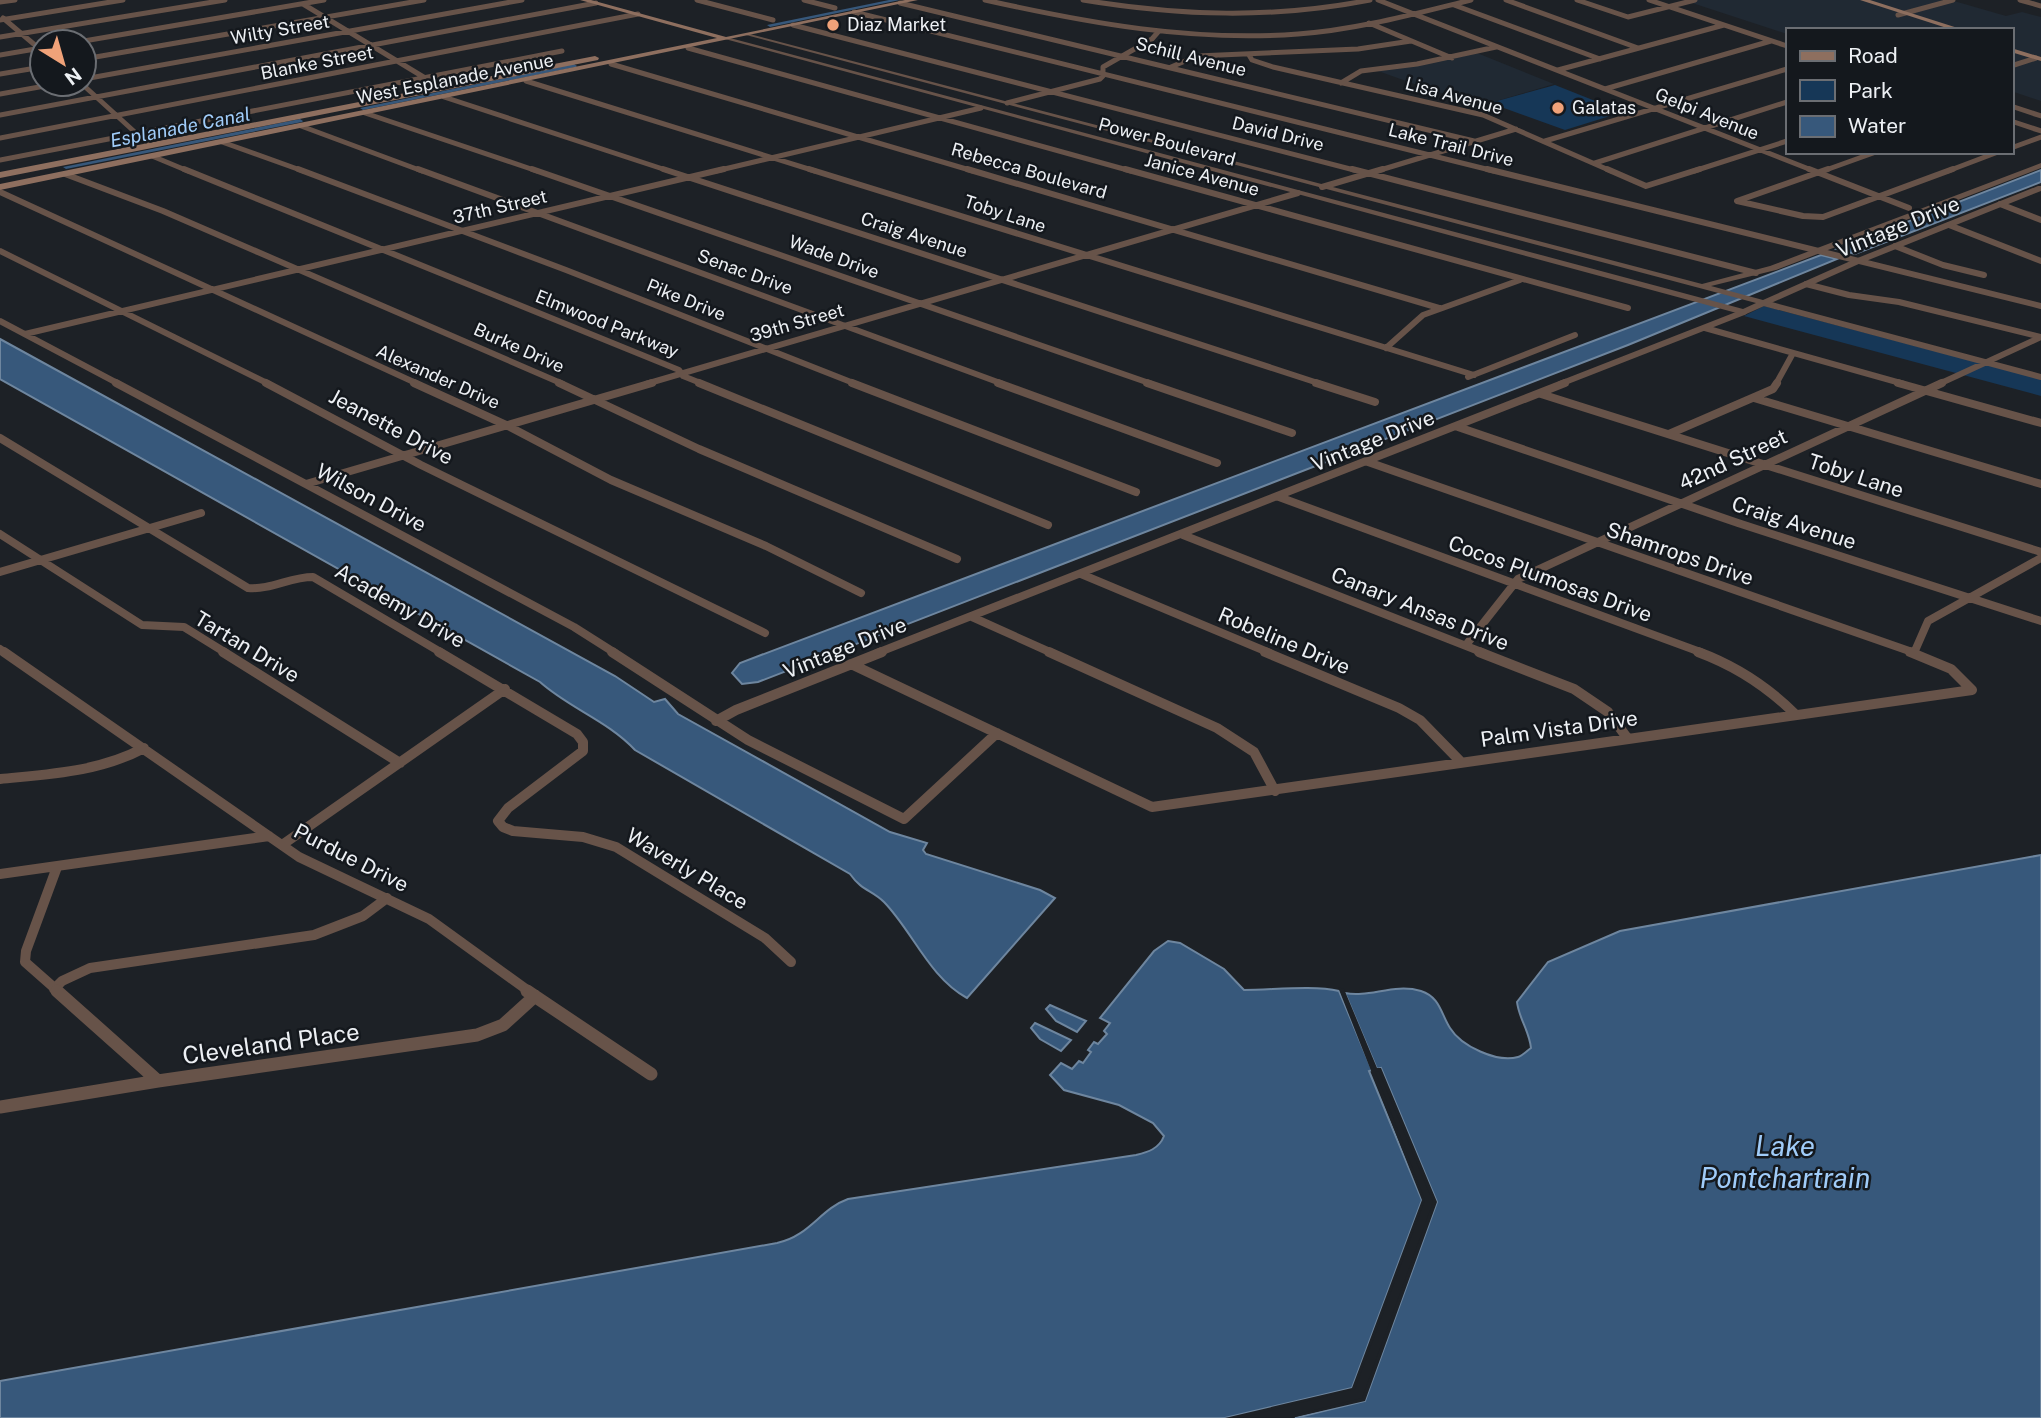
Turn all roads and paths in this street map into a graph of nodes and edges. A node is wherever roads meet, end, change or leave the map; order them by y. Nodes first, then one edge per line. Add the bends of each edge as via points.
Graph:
1 (15, 0) edge
2 (124, 0) edge
3 (225, 0) edge
4 (297, 0) edge
5 (324, 0) edge
6 (424, 0) edge
7 (523, 0) edge
8 (583, 0) edge
9 (697, 0) edge
10 (804, 0) edge
11 (874, 0) edge
12 (915, 0) edge
13 (986, 0) edge
14 (1083, 0) edge
15 (1370, 0) edge
16 (1378, 0) edge
17 (1471, 0) edge
18 (1506, 0) edge
19 (1577, 0) edge
20 (1649, 0) edge
21 (1695, 0) edge
22 (1848, 0) edge
23 (1863, 0) edge
24 (2020, 0) edge
25 (1948, 1) edge
26 (0, 2) edge
27 (596, 3) junction
28 (900, 3) junction
29 (303, 4) junction
30 (1453, 4) junction
31 (2041, 6) edge
32 (1670, 7) junction
33 (615, 8) junction
34 (648, 8) dead end
35 (835, 8) junction
36 (855, 12) junction
37 (638, 14) junction
38 (673, 14) dead end
39 (1413, 14) junction
40 (1902, 14) junction
41 (326, 17) junction
42 (2, 18) edge
43 (656, 19) junction
44 (773, 20) junction
45 (1369, 23) junction
46 (793, 24) junction
47 (1724, 25) junction
48 (760, 27) junction
49 (1940, 28) edge
50 (1954, 28) edge
51 (729, 29) junction
52 (350, 32) junction
53 (1158, 32) junction
54 (21, 34) junction
55 (710, 34) junction
56 (748, 34) junction
57 (0, 37) edge
58 (28, 39) edge
59 (98, 39) edge
60 (727, 39) junction
61 (1411, 41) junction
62 (1771, 41) junction
63 (373, 45) junction
64 (1786, 46) edge
65 (1496, 47) junction
66 (688, 48) junction
67 (1639, 48) junction
68 (2013, 49) edge
69 (28, 51) edge
70 (562, 51) dead end
71 (811, 51) junction
72 (0, 55) edge
73 (1122, 55) junction
74 (1249, 55) junction
75 (98, 57) edge
76 (791, 57) junction
77 (2040, 57) edge
78 (1452, 58) junction
79 (1600, 59) junction
80 (399, 61) junction
81 (599, 62) junction
82 (611, 64) junction
83 (2013, 65) edge
84 (1171, 67) junction
85 (28, 69) edge
86 (1786, 69) edge
87 (883, 70) junction
88 (1557, 71) junction
89 (1104, 73) junction
90 (0, 74) edge
91 (856, 74) junction
92 (98, 77) edge
93 (424, 78) junction
94 (526, 81) junction
95 (1341, 83) junction
96 (440, 87) junction
97 (28, 89) edge
98 (1604, 89) junction
99 (1051, 91) junction
100 (0, 94) edge
101 (98, 97) edge
102 (444, 97) junction
103 (92, 98) edge
104 (98, 98) edge
105 (1786, 102) edge
106 (361, 103) junction
107 (1007, 103) junction
108 (2013, 107) edge
109 (981, 108) junction
110 (1654, 108) junction
111 (313, 113) junction
112 (365, 113) junction
113 (0, 115) edge
114 (118, 115) junction
115 (354, 116) junction
116 (2041, 116) edge
117 (940, 118) junction
118 (2013, 122) edge
119 (305, 125) junction
120 (1517, 129) junction
121 (1706, 129) junction
122 (2041, 131) edge
123 (136, 133) junction
124 (858, 137) junction
125 (2041, 137) edge
126 (0, 138) edge
127 (1474, 141) junction
128 (1545, 141) junction
129 (1786, 141) edge
130 (222, 142) junction
131 (149, 145) junction
132 (2013, 147) edge
133 (1174, 148) junction
134 (1759, 150) junction
135 (1870, 154) edge
136 (1993, 154) edge
137 (1157, 155) junction
138 (1430, 155) junction
139 (152, 156) junction
140 (772, 157) junction
141 (0, 160) edge
142 (1226, 162) junction
143 (1595, 163) junction
144 (55, 164) junction
145 (2041, 165) edge
146 (1210, 169) junction
147 (1816, 172) junction
148 (1368, 173) junction
149 (65, 174) junction
150 (0, 175) edge
151 (55, 176) junction
152 (688, 177) junction
153 (1322, 187) junction
154 (2, 188) edge
155 (2041, 188) edge
156 (1298, 193) junction
157 (610, 196) junction
158 (1878, 197) junction
159 (2000, 204) junction
160 (1255, 206) junction
161 (1909, 208) dead end
162 (538, 212) junction
163 (2041, 220) edge
164 (1949, 225) junction
165 (1477, 228) junction
166 (1173, 229) junction
167 (461, 231) junction
168 (1460, 236) junction
169 (1895, 246) junction
170 (381, 249) junction
171 (1817, 250) junction
172 (0, 251) edge
173 (1083, 256) junction
174 (1858, 261) junction
175 (2041, 261) edge
176 (1605, 262) junction
177 (297, 269) junction
178 (1592, 273) junction
179 (1756, 273) junction
180 (1984, 275) dead end
181 (1000, 279) junction
182 (1521, 280) junction
183 (1806, 284) junction
184 (1698, 286) junction
185 (211, 290) junction
186 (1721, 292) joint
187 (1759, 302) junction
188 (918, 304) junction
189 (2041, 306) edge
190 (1439, 308) junction
191 (1628, 308) dead end
192 (123, 311) junction
193 (1744, 312) junction
194 (0, 321) edge
195 (844, 326) junction
196 (1704, 328) junction
197 (25, 334) junction
198 (1575, 335) dead end
199 (2041, 337) edge
200 (1387, 348) junction
201 (765, 349) junction
202 (1792, 355) junction
203 (1987, 363) junction
204 (681, 373) junction
205 (1474, 375) junction
206 (2041, 377) edge
207 (1464, 379) dead end
208 (1927, 392) junction
209 (1541, 394) junction
210 (594, 398) junction
211 (1755, 398) junction
212 (1376, 402) dead end
213 (2041, 423) edge
214 (506, 425) junction
215 (1848, 426) junction
216 (1458, 427) junction
217 (1292, 433) dead end
218 (1669, 434) junction
219 (0, 438) edge
220 (403, 455) junction
221 (1368, 462) junction
222 (1217, 463) dead end
223 (1763, 465) junction
224 (306, 484) junction
225 (2041, 484) edge
226 (1136, 492) dead end
227 (1279, 497) junction
228 (1680, 503) junction
229 (201, 513) dead end
230 (1048, 524) dead end
231 (148, 528) junction
232 (0, 534) edge
233 (1183, 535) junction
234 (1595, 542) junction
235 (2041, 552) edge
236 (2041, 558) edge
237 (957, 559) dead end
238 (40, 560) junction
239 (0, 572) edge
240 (1081, 574) junction
241 (1511, 585) junction
242 (861, 593) dead end
243 (1968, 598) junction
244 (972, 617) junction
245 (2041, 621) edge
246 (765, 633) dead end
247 (1466, 645) junction
248 (0, 649) edge
249 (1914, 653) junction
250 (852, 664) junction
251 (505, 689) junction
252 (1972, 690) joint
253 (1796, 715) junction
254 (716, 721) junction
255 (997, 733) junction
256 (1628, 739) junction
257 (144, 748) junction
258 (583, 751) joint
259 (1460, 761) junction
260 (400, 762) junction
261 (0, 779) edge
262 (1275, 791) junction
263 (269, 835) junction
264 (282, 845) junction
265 (57, 867) junction
266 (0, 874) edge
267 (387, 898) junction
268 (791, 962) dead end
269 (54, 989) junction
270 (535, 996) junction
271 (651, 1074) dead end
272 (158, 1081) junction
273 (0, 1107) edge

1 - 26 street
2 - 42 street
3 - 54 street
4 - 29 street
5 - 29 street
6 - 41 street
7 - 52 street, Wilty Street
8 - 27 main road, Power Boulevard
9 - 44 street
10 - 35 street
11 - 35 main road, West Esplanade Avenue
12 - 28 main road, West Esplanade Avenue
13 - 53 street via 1097,25
14 - 15 street via 1127,9 1212,16 1318,10
16 - 39 street, Gelpi Avenue
17 - 30 street
18 - 67 street
19 - 32 street via 1628,17
20 - 32 street
21 - 32 street
22 - 40 main road
23 - 40 main road
24 - 31 street
25 - 40 street
27 - 33 main road, Power Boulevard
27 - 63 street
28 - 36 main road, West Esplanade Avenue
28 - 73 street, Schill Avenue
29 - 41 street
29 - 59 street
30 - 39 street
30 - 79 street
32 - 47 street
33 - 34 main road via 641,12
33 - 37 main road, Power Boulevard
35 - 44 main road, West Esplanade Avenue
36 - 46 main road, West Esplanade Avenue
36 - 89 street, Lake Trail Drive
37 - 43 main road, Power Boulevard
37 - 80 street, Blanke Street
38 - 43 main road via 652,16
39 - 45 street
39 - 65 street, Gelpi Avenue
40 - 49 main road
40 - 50 main road
41 - 52 street
41 - 75 street
42 - 54 street
43 - 55 main road, Power Boulevard
44 - 48 main road, West Esplanade Avenue
45 - 53 street via 1251,36
45 - 61 street
46 - 48 main road, West Esplanade Avenue
46 - 99 street, David Drive
47 - 62 street
47 - 67 street
48 - 51 main road, West Esplanade Avenue
48 - 56 main road, West Esplanade Avenue
51 - 55 main road, West Esplanade Avenue
51 - 56 main road, Power Boulevard
51 - 60 main road via 733,32
52 - 63 street
52 - 92 street, Wilty Street
53 - 73 street
54 - 57 street
54 - 58 street
55 - 60 main road, Power Boulevard
55 - 81 main road, West Esplanade Avenue
56 - 60 main road, West Esplanade Avenue
56 - 71 street, Power Boulevard
60 - 66 main road, West Esplanade Avenue
60 - 76 street, Power Boulevard
61 - 74 street via 1358,50
61 - 78 street
62 - 64 street
62 - 98 street
63 - 80 street
63 - 101 street
65 - 78 street
65 - 88 street, Gelpi Avenue
66 - 82 main road, West Esplanade Avenue
66 - 117 street, Janice Avenue
67 - 79 street
68 - 77 main road
69 - 72 street
70 - 93 street
71 - 76 street via 807,57
71 - 87 street, Power Boulevard
73 - 84 street, Schill Avenue
73 - 89 street via 1103,66
74 - 84 street via 1196,56
74 - 95 street, Lisa Avenue via 1266,65
76 - 91 street, Power Boulevard
77 - 83 street
78 - 95 street via 1362,71
79 - 88 street
80 - 93 street
80 - 114 street, Blanke Street
81 - 82 main road, West Esplanade Avenue
81 - 94 main road, West Esplanade Avenue
81 - 96 main road, West Esplanade Avenue
82 - 124 street, Rebecca Boulevard
84 - 127 street, Schill Avenue
85 - 90 street
86 - 110 street
87 - 91 street via 861,68 853,70
87 - 107 street, Power Boulevard
88 - 98 street, Gelpi Avenue
89 - 99 street via 1097,80
89 - 138 street, Lake Trail Drive
91 - 109 street, Power Boulevard
93 - 96 street
93 - 123 street
94 - 102 main road, West Esplanade Avenue
94 - 140 street, Toby Lane
95 - 120 street, Lisa Avenue via 1483,115
96 - 106 main road, West Esplanade Avenue
97 - 100 street
98 - 110 street, Gelpi Avenue
99 - 107 street
99 - 148 street, David Drive
102 - 112 main road, West Esplanade Avenue
102 - 152 street, Craig Avenue
103 - 113 street
104 - 114 street
105 - 121 street
106 - 111 main road, West Esplanade Avenue
106 - 115 main road via 340,112
107 - 133 street, Power Boulevard
108 - 116 street
109 - 117 street, 37th Street
109 - 137 street, Power Boulevard
110 - 121 street, Gelpi Avenue
110 - 128 street
111 - 119 main road via 328,116
111 - 131 main road, West Esplanade Avenue
112 - 115 main road, West Esplanade Avenue
112 - 157 street, Wade Drive
114 - 123 street
114 - 126 street, Blanke Street
115 - 119 main road, West Esplanade Avenue
117 - 124 street, 37th Street
117 - 160 street, Janice Avenue
118 - 122 street
119 - 130 main road, West Esplanade Avenue
119 - 162 street, Senac Drive
120 - 127 street
120 - 128 street, Lisa Avenue
121 - 134 street, Gelpi Avenue
121 - 143 street
123 - 131 street
123 - 141 street
124 - 140 street, 37th Street
124 - 166 street, Rebecca Boulevard
125 - 132 street
127 - 138 street
128 - 143 street, Lisa Avenue
129 - 134 street
130 - 139 main road, West Esplanade Avenue
130 - 167 street, Pike Drive
131 - 144 main road, West Esplanade Avenue
133 - 137 street via 1172,153
133 - 142 street, Power Boulevard
134 - 143 street, Lisa Avenue via 1646,186
134 - 147 street, Gelpi Avenue
135 - 147 street
136 - 158 street
137 - 146 street, Power Boulevard
138 - 148 street
138 - 171 street, Lake Trail Drive
139 - 149 main road, West Esplanade Avenue
139 - 170 street, Elmwood Parkway
140 - 152 street, 37th Street
140 - 173 street, Toby Lane
142 - 146 street via 1210,163
142 - 153 street, Power Boulevard
144 - 150 main road, West Esplanade Avenue
144 - 151 main road via 37,174
145 - 171 street, Vintage Drive
146 - 156 street, Power Boulevard
147 - 158 street, Gelpi Avenue
147 - 158 street via 1737,201 1823,217
148 - 153 street
148 - 179 street, David Drive
149 - 151 main road, West Esplanade Avenue
149 - 177 street, Burke Drive
150 - 154 main road via 22,176
151 - 154 main road, West Esplanade Avenue
152 - 157 street, 37th Street
152 - 181 street, Craig Avenue
153 - 165 street, Power Boulevard
154 - 185 street, Alexander Drive
155 - 159 street, Vintage Drive
156 - 160 street, 39th Street
156 - 168 street, Power Boulevard
157 - 162 street, 37th Street
157 - 188 street, Wade Drive
158 - 161 street, Gelpi Avenue
159 - 163 street
159 - 164 street, Vintage Drive
160 - 166 street, 39th Street
160 - 182 street, Janice Avenue
162 - 167 street, 37th Street
162 - 195 street, Senac Drive
164 - 169 street, Vintage Drive
164 - 175 street
165 - 168 street via 1479,234
165 - 176 street, Power Boulevard
166 - 173 street, 39th Street
166 - 190 street, Rebecca Boulevard
167 - 170 street, 37th Street
167 - 201 street, Pike Drive
168 - 178 street, Power Boulevard
169 - 174 street, Vintage Drive
169 - 180 street via 1942,265
170 - 177 street, 37th Street
170 - 204 street, Elmwood Parkway
171 - 174 street, Lake Trail Drive
171 - 179 street, Vintage Drive
172 - 192 street, Jeanette Drive
173 - 181 street, 39th Street
173 - 200 street, Toby Lane
174 - 183 street, Vintage Drive
174 - 189 street, Lake Trail Drive
176 - 178 street via 1588,265
176 - 184 street, Power Boulevard
177 - 185 street, 37th Street
177 - 210 street, Burke Drive
178 - 193 street, Power Boulevard
179 - 184 street, Vintage Drive
181 - 188 street, 39th Street
181 - 212 street, Craig Avenue
182 - 190 street
182 - 191 street, Janice Avenue
183 - 187 street, Vintage Drive
183 - 199 street
184 - 186 street, Power Boulevard
185 - 192 street, 37th Street
185 - 214 street, Alexander Drive
186 - 187 street, Power Boulevard
187 - 193 street, Vintage Drive
187 - 203 street
188 - 195 street, 39th Street
188 - 217 street, Wade Drive
190 - 200 street via 1423,315
192 - 197 street, 37th Street
192 - 220 street, Jeanette Drive
193 - 196 street, Vintage Drive
194 - 197 street, Wilson Drive
195 - 201 street, 39th Street
195 - 222 street, Senac Drive
196 - 202 street
196 - 209 street, Vintage Drive
197 - 224 street, Wilson Drive
198 - 205 street
199 - 203 street, 42nd Street
200 - 205 street, Toby Lane
201 - 204 street, 39th Street
201 - 226 street, Pike Drive
202 - 208 street
202 - 211 street via 1773,388
203 - 206 street
203 - 208 street, 42nd Street
204 - 210 street, 39th Street
204 - 230 street, Elmwood Parkway
205 - 207 street
208 - 213 street
208 - 215 street, 42nd Street
209 - 216 street, Vintage Drive
209 - 218 street, Toby Lane
210 - 214 street, 39th Street
210 - 237 street, Burke Drive via 699,449
211 - 215 street
211 - 218 street
214 - 220 street, 39th Street
214 - 242 street, Alexander Drive via 611,480
215 - 223 street, 42nd Street
215 - 225 street
216 - 221 street, Vintage Drive
216 - 228 street, Craig Avenue
218 - 223 street, Toby Lane
219 - 231 street, Academy Drive
220 - 224 street, 39th Street
220 - 246 street, Jeanette Drive
221 - 227 street, Vintage Drive
221 - 234 street, Shamrops Drive
223 - 228 street, 42nd Street
223 - 235 street, Toby Lane
224 - 254 street, Wilson Drive via 573,628
227 - 233 street, Vintage Drive
227 - 241 street, Cocos Plumosas Drive
228 - 234 street, 42nd Street
228 - 243 street, Craig Avenue
229 - 231 street
231 - 238 street
231 - 251 street, Academy Drive via 248,588 313,578
232 - 238 street, Tartan Drive
233 - 240 street, Vintage Drive
233 - 247 street, Canary Ansas Drive
234 - 241 street, 42nd Street
234 - 249 street, Shamrops Drive
236 - 243 street
238 - 239 street
238 - 260 street, Tartan Drive via 142,625 184,627
240 - 244 street, Vintage Drive
240 - 259 street, Robeline Drive via 1399,708 1420,720
241 - 247 street, 42nd Street
241 - 253 street, Cocos Plumosas Drive via 1723,661 1771,689
243 - 245 street, Craig Avenue
243 - 249 street via 1928,621
244 - 250 street, Vintage Drive
244 - 262 street via 1217,728 1254,752
247 - 256 street, Canary Ansas Drive via 1574,689 1608,712
248 - 257 street, Purdue Drive
249 - 252 street, Shamrops Drive via 1951,669
250 - 254 street, Vintage Drive
250 - 255 street
251 - 258 street, Academy Drive via 577,734
251 - 260 street
252 - 253 street, Palm Vista Drive
253 - 256 street, Palm Vista Drive
254 - 255 street, Wilson Drive via 904,819
255 - 262 street, Palm Vista Drive via 1152,807
256 - 259 street, Palm Vista Drive
257 - 261 street via 101,766
257 - 263 street, Purdue Drive
258 - 268 street, Waverly Place via 508,808 498,821 503,827 583,837 616,847 765,938
259 - 262 street, Palm Vista Drive
260 - 264 street
263 - 264 street, Purdue Drive
263 - 265 street
264 - 267 street, Purdue Drive
265 - 266 street
265 - 269 street via 25,962
267 - 269 street via 363,916 314,935 90,968
267 - 270 street, Purdue Drive via 429,919
269 - 272 street
270 - 271 street, Purdue Drive
270 - 272 street, Cleveland Place via 503,1025 477,1035
272 - 273 street, Cleveland Place

